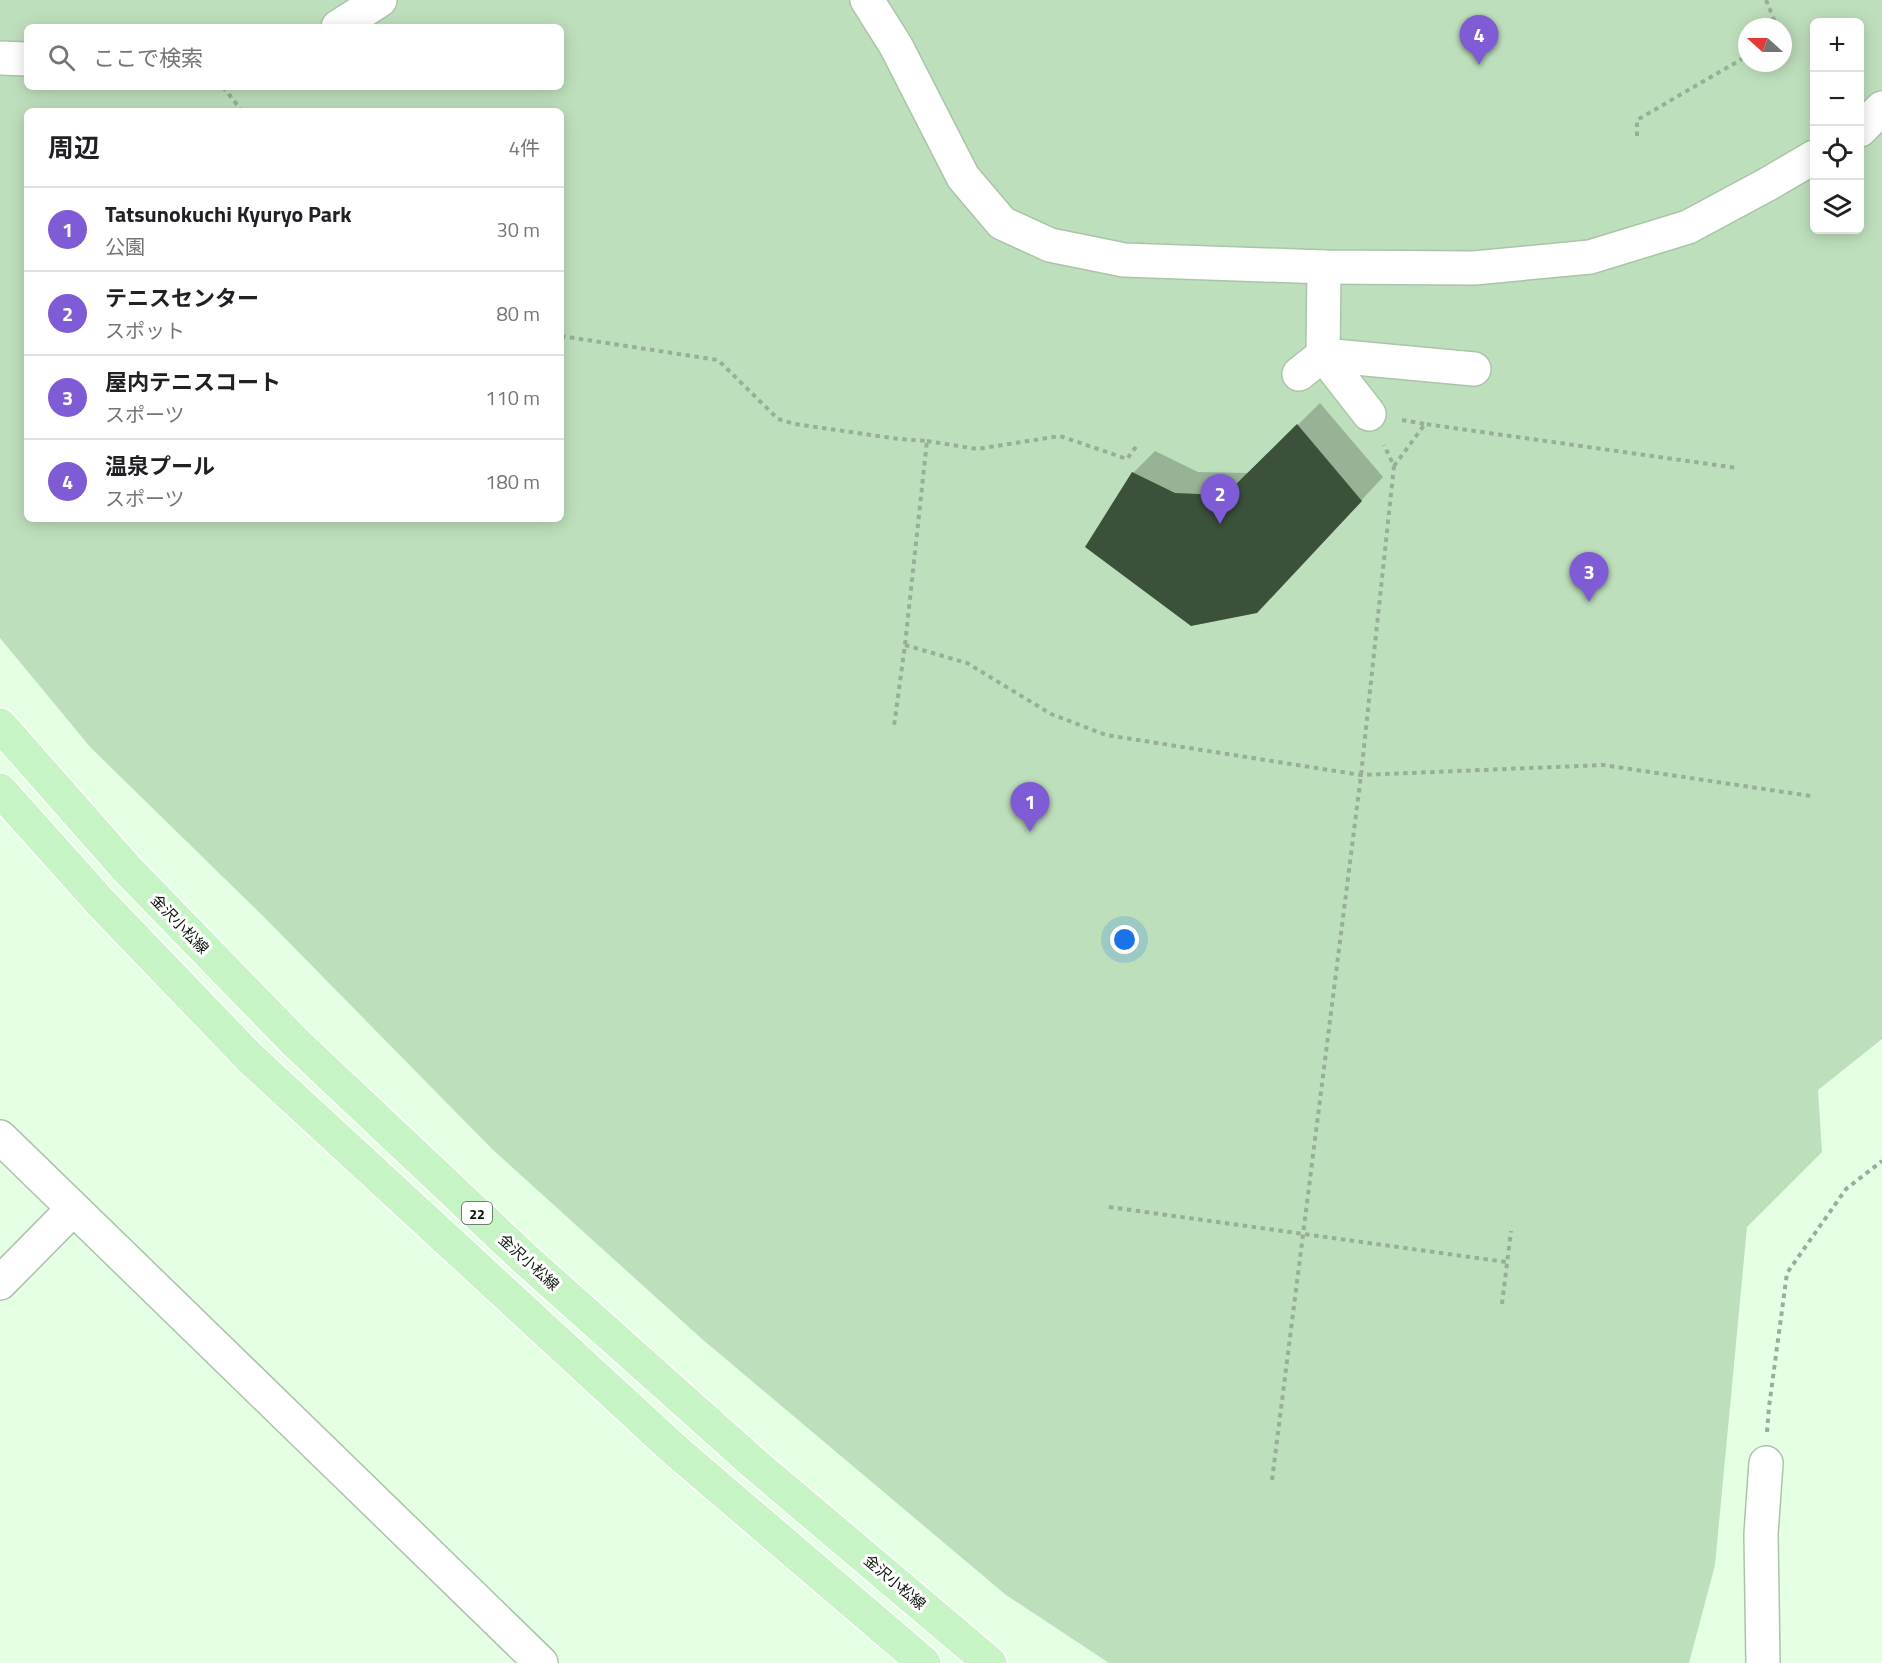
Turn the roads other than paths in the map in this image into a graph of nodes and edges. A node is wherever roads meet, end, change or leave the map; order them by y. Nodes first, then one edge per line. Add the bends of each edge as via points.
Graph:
1 (380, 0) edge
2 (867, 0) edge
3 (343, 24) edge
4 (0, 58) edge
5 (24, 59) edge
6 (1882, 108) edge
7 (1864, 126) edge
8 (1810, 160) edge
9 (1324, 267) junction
10 (1311, 364) junction
11 (1474, 369) dead end
12 (1369, 414) road end
13 (0, 725) edge
14 (0, 790) edge
15 (0, 1137) edge
16 (73, 1209) junction
17 (0, 1283) edge
18 (1766, 1463) road end
19 (541, 1663) edge
20 (924, 1663) edge
21 (990, 1663) edge
22 (1763, 1663) edge

1 - 3 street
2 - 9 street via 897,46 963,177 1002,223 1050,245 1124,260
4 - 5 street
6 - 7 street
8 - 9 street via 1688,227 1590,257 1474,268
9 - 10 street
10 - 11 street
10 - 12 street
13 - 21 main road, 金沢小松線 / 22 via 127,869 296,1042 541,1273 757,1466
14 - 20 main road, 22 via 102,904 251,1059 675,1450
15 - 16 street
16 - 17 street
16 - 19 street
18 - 22 street via 1761,1534

